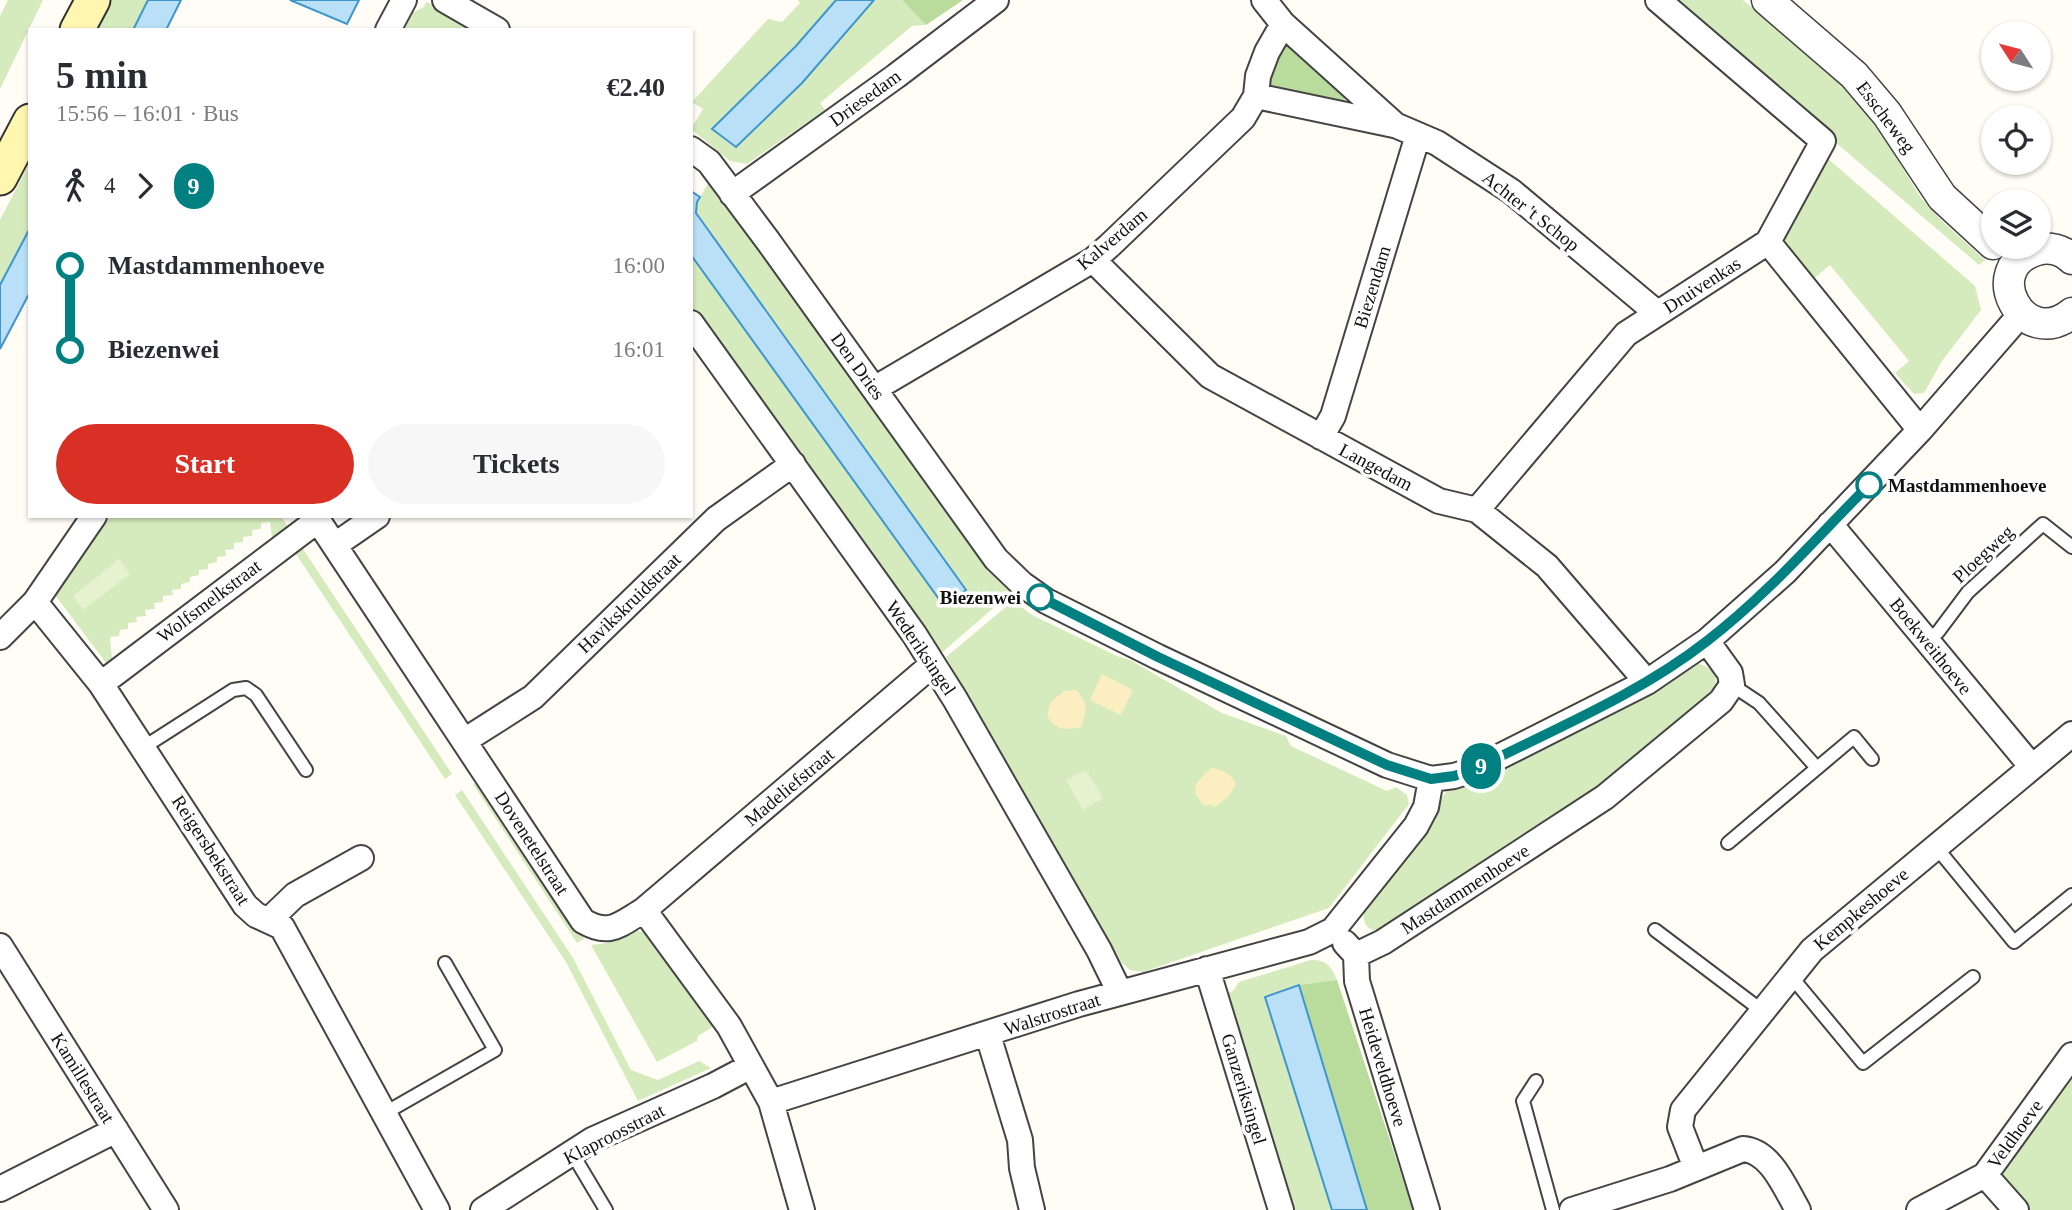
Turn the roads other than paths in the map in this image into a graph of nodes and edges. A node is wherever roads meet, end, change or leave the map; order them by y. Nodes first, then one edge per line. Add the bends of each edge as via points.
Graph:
1 (93, 0) edge
2 (404, 0) edge
3 (445, 0) edge
4 (996, 0) edge
5 (1264, 0) edge
6 (1658, 0) edge
7 (1767, 0) edge
8 (1283, 24) junction
9 (78, 28) edge
10 (389, 28) edge
11 (493, 28) edge
12 (1256, 96) junction
13 (28, 125) edge
14 (1395, 125) junction
15 (1418, 135) junction
16 (693, 150) edge
17 (0, 178) edge
18 (732, 194) junction
19 (1981, 233) edge
20 (1768, 242) junction
21 (2051, 249) edge
22 (2071, 256) edge
23 (2003, 259) edge
24 (1093, 260) junction
25 (1657, 313) junction
26 (2021, 314) junction
27 (2070, 319) edge
28 (693, 326) edge
29 (874, 389) junction
30 (1920, 430) junction
31 (1321, 437) junction
32 (793, 464) junction
33 (1477, 510) junction
34 (93, 518) edge
35 (317, 518) edge
36 (374, 518) edge
37 (1830, 524) junction
38 (335, 545) junction
39 (2072, 547) edge
40 (35, 602) junction
41 (0, 637) edge
42 (1707, 641) junction
43 (1926, 641) junction
44 (933, 664) junction
45 (1647, 681) junction
46 (101, 684) junction
47 (1732, 685) junction
48 (2072, 734) edge
49 (464, 741) junction
50 (144, 747) junction
51 (1872, 758) dead end
52 (2032, 767) junction
53 (1817, 768) junction
54 (306, 770) dead end
55 (1431, 779) junction
56 (1728, 843) dead end
57 (1936, 847) junction
58 (361, 858) dead end
59 (2072, 895) edge
60 (644, 910) junction
61 (269, 920) junction
62 (1333, 930) junction
63 (1655, 930) dead end
64 (0, 946) edge
65 (1356, 955) junction
66 (445, 963) dead end
67 (1207, 969) junction
68 (1790, 974) junction
69 (1973, 977) dead end
70 (1121, 993) junction
71 (1761, 1010) junction
72 (988, 1035) junction
73 (2072, 1055) edge
74 (751, 1066) junction
75 (1536, 1081) dead end
76 (771, 1102) junction
77 (385, 1113) junction
78 (116, 1130) junction
79 (572, 1153) junction
80 (1696, 1168) junction
81 (1985, 1175) junction
82 (0, 1189) edge
83 (166, 1210) edge
84 (437, 1210) edge
85 (483, 1210) edge
86 (606, 1210) edge
87 (802, 1210) edge
88 (1032, 1210) edge
89 (1281, 1210) edge
90 (1427, 1210) edge
91 (1553, 1210) edge
92 (1572, 1210) edge
93 (1798, 1210) edge
94 (1919, 1210) edge
95 (2016, 1210) edge

1 - 9 main road
2 - 10 street
3 - 11 street
4 - 18 street, Driesedam
5 - 8 street, Achter 't Schop
6 - 20 street via 1824,141
7 - 19 street, Esscheweg via 1854,75 1887,114 1942,197
8 - 12 street, Kalverdam via 1258,76
8 - 14 street, Achter 't Schop
12 - 14 street, Achter 't Schop
12 - 24 street, Kalverdam via 1243,118
13 - 17 main road
14 - 15 street, Achter 't Schop
15 - 25 street, Achter 't Schop via 1510,191
15 - 31 street, Biezendam via 1333,416
16 - 18 street, Den Dries via 709,162
18 - 29 street, Den Dries
20 - 25 street, Druivenkas
20 - 30 street
21 - 22 street
23 - 26 street via 2014,305
24 - 29 street, Kalverdam
24 - 31 street, Langedam via 1210,376
25 - 33 street, Druivenkas via 1626,334
26 - 27 street via 2042,323
26 - 30 street
28 - 32 street, Wederiksingel
29 - 55 street, Den Dries via 996,559 1046,601 1387,765
30 - 37 street
31 - 33 street, Langedam via 1440,501
32 - 44 street, Wederiksingel
32 - 49 street, Havikskruidstraat via 716,519 533,697
33 - 45 street, Langedam via 1547,566
34 - 40 street
35 - 38 street, Dovenetelstraat
35 - 46 street, Wolfsmelkstraat
36 - 38 street
37 - 42 street via 1785,572
37 - 43 street, Boekweithoeve
38 - 49 street, Dovenetelstraat
39 - 43 lane, Ploegweg via 2043,524 1968,592
40 - 41 street
40 - 46 street, Reigersbekstraat
42 - 45 street
42 - 47 street via 1730,673
43 - 52 street, Boekweithoeve
44 - 60 street, Madeliefstraat
44 - 70 street, Wederiksingel
45 - 55 street via 1473,770
46 - 50 street, Reigersbekstraat
47 - 53 lane via 1759,703
47 - 65 street, Mastdammenhoeve via 1721,701 1605,797
48 - 52 street, Kempkeshoeve
49 - 60 street, Dovenetelstraat via 583,922 597,929 616,927
50 - 54 lane via 233,691 246,688 256,695
50 - 61 street, Reigersbekstraat via 245,905
51 - 53 lane via 1854,737
52 - 57 street, Kempkeshoeve
53 - 56 lane
55 - 62 street via 1426,807 1416,826
57 - 59 lane via 2014,942
57 - 68 street, Kempkeshoeve via 1828,936
58 - 61 street via 295,894
60 - 74 street via 729,1026
61 - 77 street, Reigersbekstraat via 282,927
62 - 65 street
62 - 67 street, Walstrostraat via 1310,942
63 - 71 lane
64 - 78 street, Kamillestraat
65 - 90 street, Heideveldhoeve via 1357,981
66 - 77 lane via 495,1050
67 - 70 street, Walstrostraat
67 - 89 street, Ganzeriksingel
68 - 69 lane via 1864,1063
68 - 71 street, Kempkeshoeve
70 - 72 street, Walstrostraat
71 - 80 street, Kempkeshoeve via 1683,1110 1680,1127
72 - 76 street, Walstrostraat
72 - 88 street via 1020,1140
73 - 81 street, Veldhoeve
74 - 76 street
74 - 79 street, Klaproosstraat
75 - 91 lane via 1522,1101
76 - 87 street
77 - 84 street, Reigersbekstraat
78 - 82 street
78 - 83 street, Kamillestraat
79 - 85 street, Klaproosstraat
79 - 86 lane
80 - 92 street
80 - 93 street via 1743,1149 1753,1150 1764,1155
81 - 94 street
81 - 95 street, Veldhoeve

